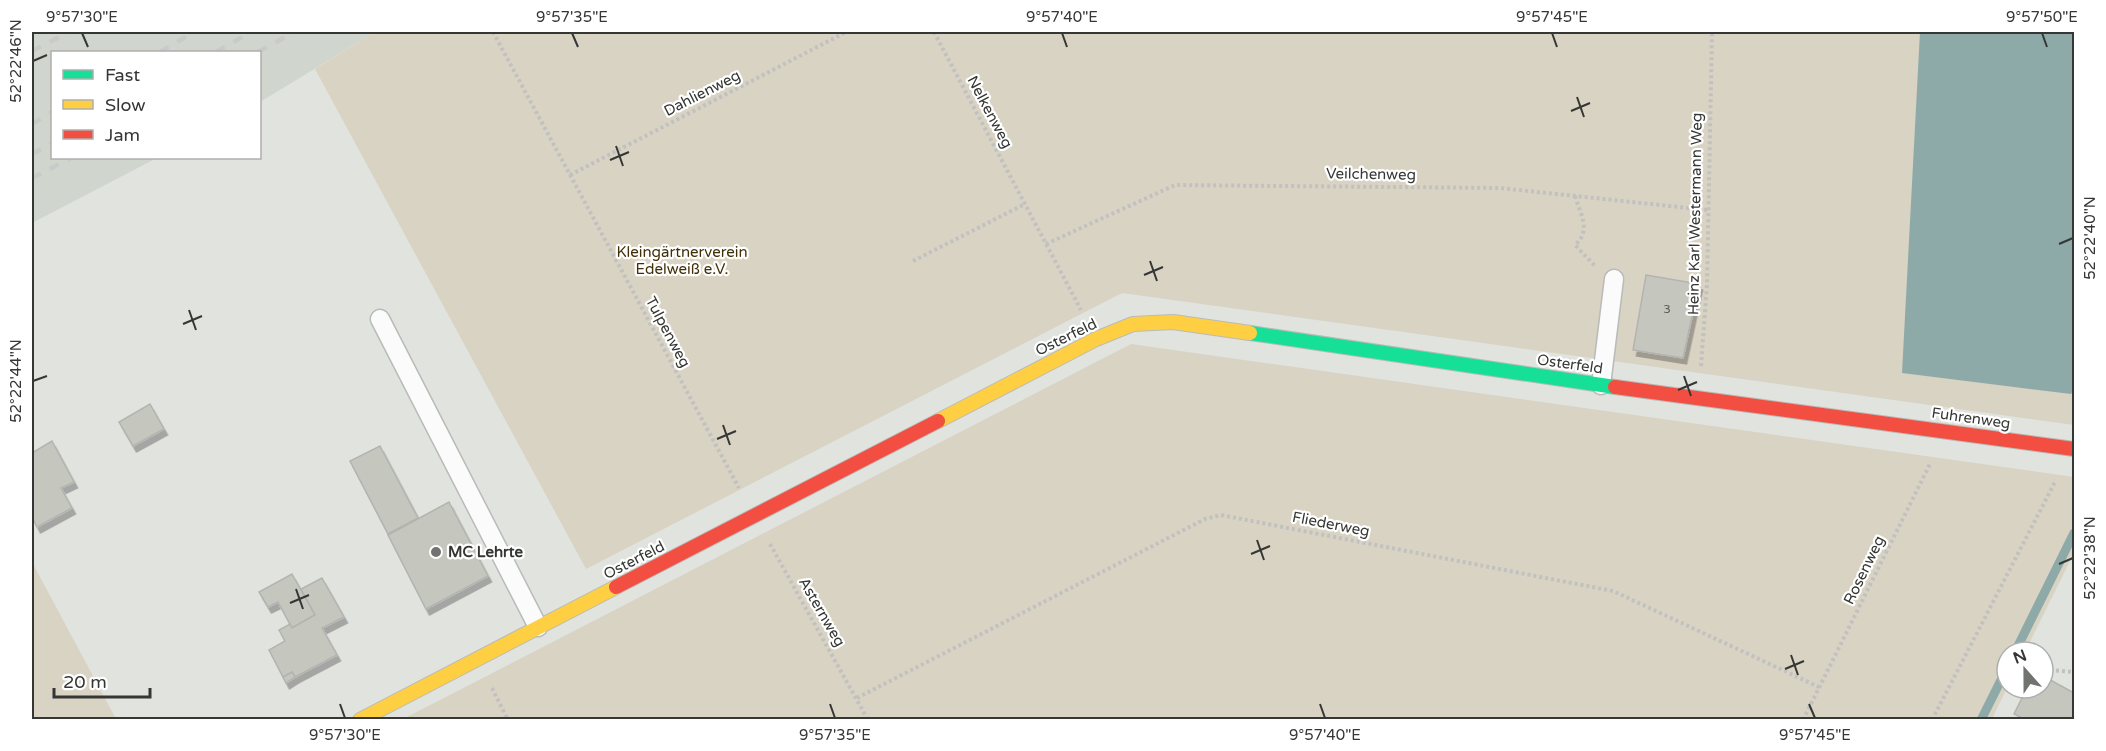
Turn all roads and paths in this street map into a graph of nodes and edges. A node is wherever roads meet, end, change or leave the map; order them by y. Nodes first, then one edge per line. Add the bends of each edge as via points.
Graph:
1 (493, 32) edge
2 (846, 32) edge
3 (934, 32) edge
4 (1712, 32) edge
5 (570, 175) junction
6 (1575, 196) junction
7 (1025, 204) junction
8 (1707, 210) junction
9 (1046, 244) junction
10 (913, 261) dead end
11 (1614, 279) joint
12 (380, 319) dead end
13 (1096, 339) junction
14 (1600, 385) junction
15 (1699, 398) junction
16 (1863, 421) joint
17 (1946, 431) junction
18 (2074, 448) edge
19 (2063, 470) dead end
20 (754, 517) junction
21 (538, 627) junction
22 (2055, 670) edge
23 (2074, 672) edge
24 (1820, 687) junction
25 (857, 698) junction
26 (360, 720) edge
27 (868, 720) edge
28 (1803, 720) edge
29 (1932, 720) edge

1 - 5 path, Tulpenweg
2 - 5 path, Dahlienweg
3 - 7 path, Nelkenweg
4 - 8 path, Heinz Karl Westermann Weg
5 - 20 path, Tulpenweg
6 - 8 path, Veilchenweg
6 - 9 path, Veilchenweg via 1500,188 1175,184
6 - 11 path via 1585,224 1575,245 1601,274
7 - 9 path, Nelkenweg
7 - 10 path
8 - 15 path, Heinz Karl Westermann Weg via 1707,284
9 - 13 path, Nelkenweg
11 - 14 lane
12 - 21 lane
13 - 14 street, Osterfeld via 1133,324 1173,322
13 - 20 street, Osterfeld
14 - 15 street, Osterfeld
15 - 16 street, Osterfeld
16 - 17 street, Fuhrenweg
17 - 18 street, Fuhrenweg
17 - 24 path, Rosenweg
19 - 29 path
20 - 21 street, Osterfeld
20 - 25 path, Asternweg
21 - 26 street, Osterfeld
22 - 23 path
24 - 25 path, Fliederweg via 1613,591 1221,515 1205,519
24 - 28 path, Rosenweg
25 - 27 path, Asternweg

